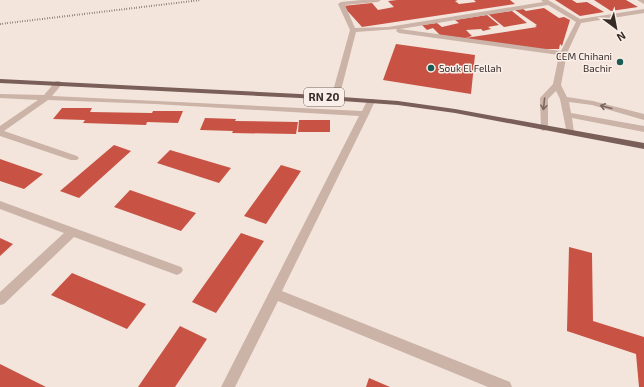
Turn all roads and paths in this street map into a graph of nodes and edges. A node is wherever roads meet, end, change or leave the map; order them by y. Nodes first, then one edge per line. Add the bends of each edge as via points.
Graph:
1 (378, 0) edge
2 (640, 0) edge
3 (546, 2) edge
4 (644, 2) edge
5 (644, 11) edge
6 (579, 21) junction
7 (388, 29) junction
8 (352, 30) junction
9 (563, 53) junction
10 (0, 81) edge
11 (59, 83) junction
12 (557, 85) junction
13 (0, 96) edge
14 (47, 98) junction
15 (335, 98) junction
16 (564, 99) junction
17 (371, 101) junction
18 (365, 114) junction
19 (567, 115) junction
20 (644, 117) edge
21 (544, 128) junction
22 (644, 129) edge
23 (0, 130) edge
24 (570, 132) junction
25 (0, 133) edge
26 (644, 146) edge
27 (74, 158) dead end
28 (0, 205) edge
29 (72, 232) junction
30 (177, 270) dead end
31 (275, 294) junction
32 (0, 300) edge
33 (228, 387) edge
34 (505, 387) edge

1 - 8 street via 341,4
2 - 4 street
3 - 6 street
3 - 7 street
5 - 6 street
6 - 9 street
7 - 8 street
7 - 9 street
8 - 15 street
9 - 12 street
10 - 11 main road, RN 20
11 - 14 street
11 - 15 main road, RN 20
12 - 16 street
12 -> 21 street via 544,98
13 - 14 street
14 - 18 street
14 - 23 street
15 - 17 main road, RN 20
16 - 19 street
20 -> 16 street via 592,103
17 - 18 street
17 - 21 main road, RN 20 via 455,111
18 - 31 street
19 - 22 street
19 - 24 street
21 - 24 main road, RN 20
24 - 26 main road, RN 20
25 - 27 street
28 - 29 street
29 - 30 street
29 - 32 street
31 - 33 street
31 - 34 street

